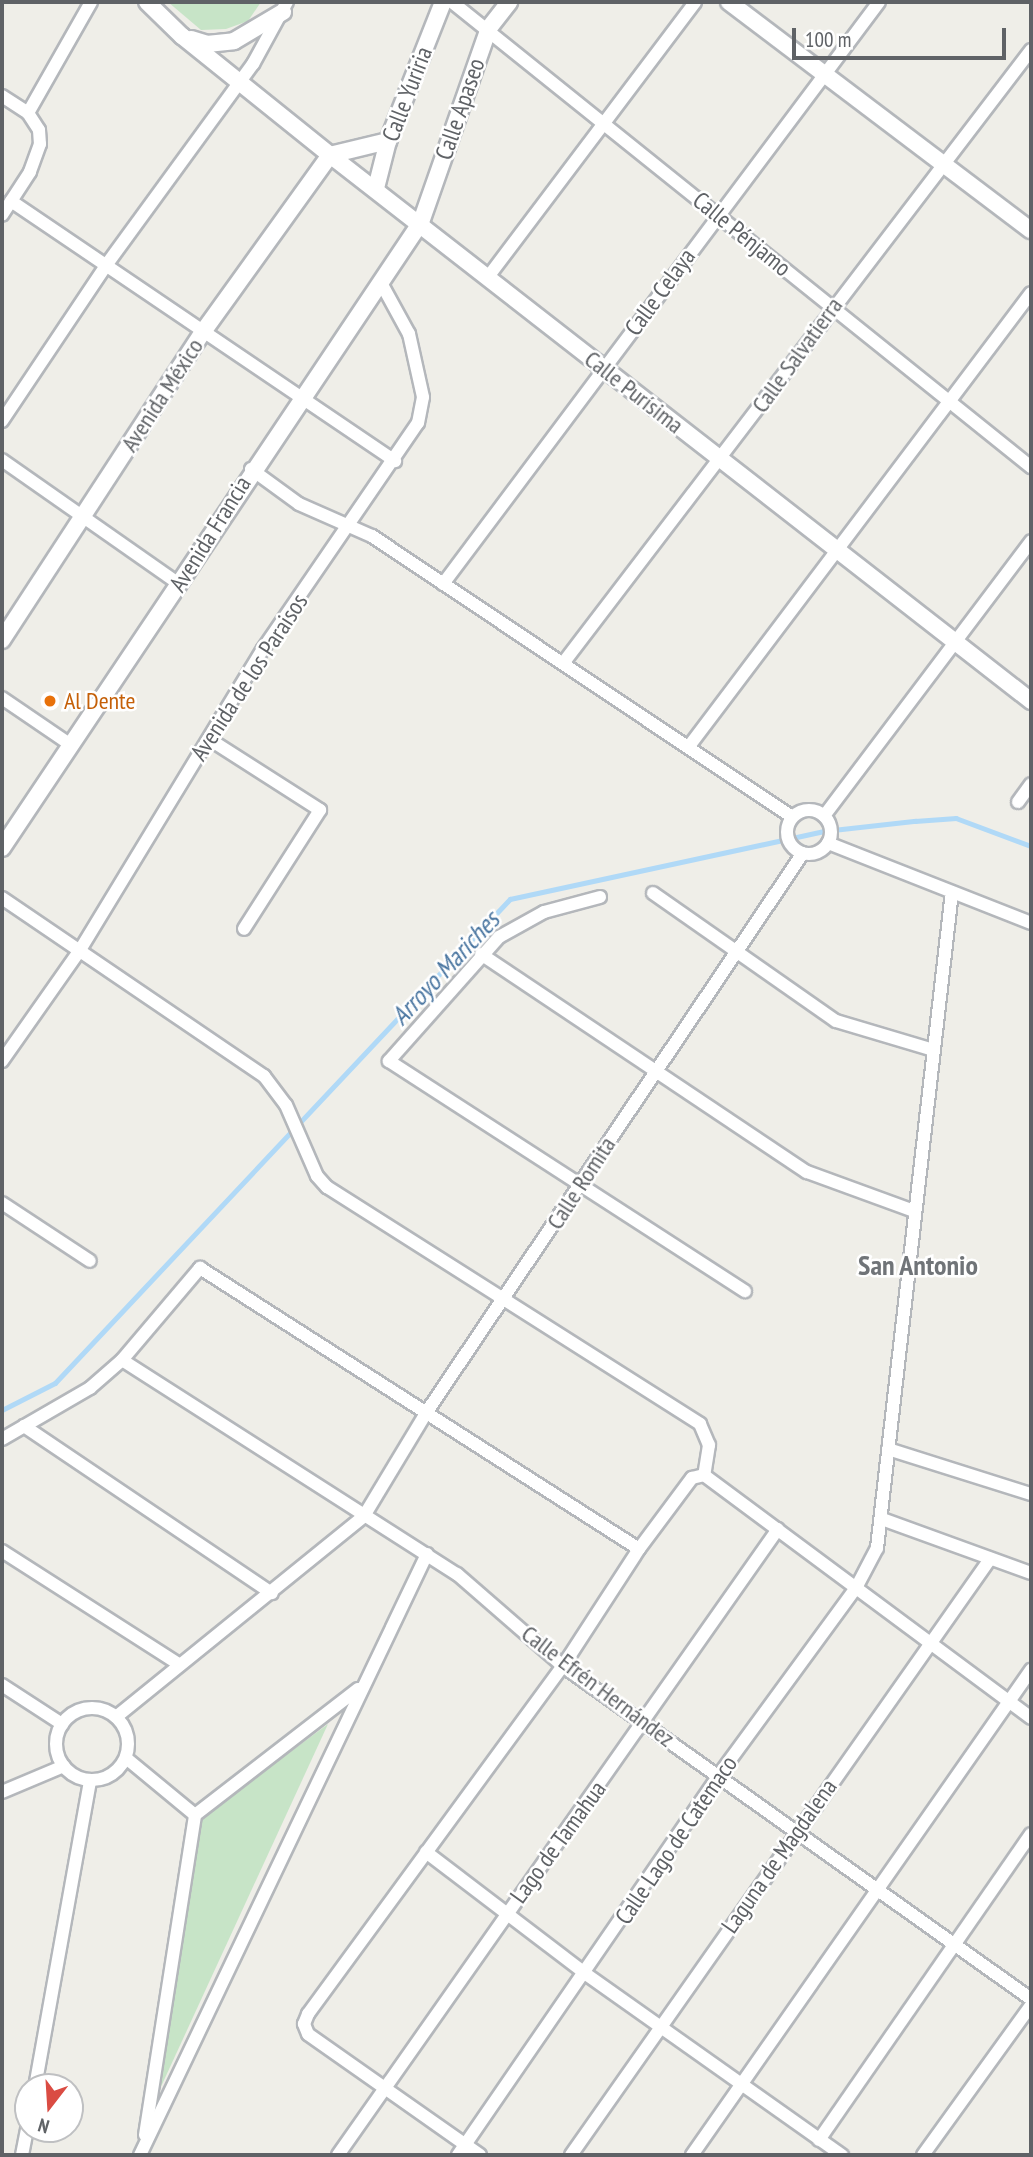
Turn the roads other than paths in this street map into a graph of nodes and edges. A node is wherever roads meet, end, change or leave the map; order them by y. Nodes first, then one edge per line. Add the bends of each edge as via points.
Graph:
1 (92, 2) edge
2 (140, 2) edge
3 (443, 2) edge
4 (452, 2) edge
5 (509, 2) edge
6 (695, 2) edge
7 (729, 2) edge
8 (879, 2) edge
9 (151, 7) edge
10 (285, 7) edge
11 (489, 28) junction
12 (182, 36) junction
13 (1031, 50) edge
14 (825, 74) junction
15 (238, 80) junction
16 (2, 96) edge
17 (29, 113) junction
18 (605, 122) junction
19 (388, 141) junction
20 (330, 155) junction
21 (944, 161) junction
22 (376, 188) junction
23 (11, 201) junction
24 (717, 214) junction
25 (2, 215) edge
26 (421, 222) junction
27 (1031, 230) edge
28 (107, 264) junction
29 (488, 277) junction
30 (380, 281) junction
31 (1031, 293) edge
32 (832, 306) junction
33 (205, 329) junction
34 (604, 369) junction
35 (302, 395) junction
36 (950, 404) junction
37 (2, 421) edge
38 (720, 458) junction
39 (2, 460) edge
40 (395, 461) junction
41 (1031, 467) edge
42 (251, 469) junction
43 (83, 514) junction
44 (352, 526) junction
45 (1031, 541) edge
46 (840, 550) junction
47 (179, 584) junction
48 (443, 584) junction
49 (2, 640) edge
50 (957, 643) junction
51 (564, 662) junction
52 (2, 698) edge
53 (1031, 701) edge
54 (209, 739) junction
55 (71, 745) junction
56 (690, 745) junction
57 (1031, 784) edge
58 (1018, 802) dead end
59 (826, 818) junction
60 (790, 821) junction
61 (829, 842) junction
62 (2, 848) edge
63 (803, 853) junction
64 (952, 892) junction
65 (653, 893) dead end
66 (600, 897) dead end
67 (2, 898) edge
68 (1031, 923) edge
69 (244, 929) dead end
70 (80, 950) junction
71 (481, 954) junction
72 (737, 954) junction
73 (933, 1050) junction
74 (2, 1061) edge
75 (656, 1070) junction
76 (580, 1182) junction
77 (2, 1203) edge
78 (914, 1210) junction
79 (90, 1261) dead end
80 (745, 1291) dead end
81 (504, 1301) junction
82 (122, 1360) junction
83 (428, 1410) junction
84 (24, 1426) junction
85 (2, 1439) edge
86 (888, 1449) junction
87 (704, 1475) junction
88 (1031, 1494) edge
89 (364, 1516) junction
90 (882, 1520) junction
91 (778, 1529) junction
92 (639, 1549) junction
93 (2, 1551) edge
94 (427, 1554) junction
95 (990, 1559) junction
96 (1031, 1573) edge
97 (856, 1588) junction
98 (272, 1593) junction
99 (928, 1646) junction
100 (180, 1665) junction
101 (563, 1666) junction
102 (1031, 1670) edge
103 (2, 1685) edge
104 (362, 1686) junction
105 (1008, 1702) junction
106 (116, 1717) junction
107 (1031, 1718) edge
108 (644, 1722) junction
109 (62, 1724) junction
110 (126, 1758) junction
111 (64, 1766) junction
112 (719, 1775) junction
113 (90, 1780) junction
114 (2, 1792) edge
115 (195, 1815) junction
116 (796, 1832) junction
117 (1031, 1834) edge
118 (426, 1852) junction
119 (875, 1891) junction
120 (506, 1915) junction
121 (956, 1945) junction
122 (586, 1974) junction
123 (1031, 1999) edge
124 (1031, 2005) edge
125 (661, 2025) junction
126 (38, 2073) edge
127 (743, 2087) junction
128 (384, 2088) junction
129 (819, 2140) junction
130 (461, 2150) edge
131 (141, 2152) edge
132 (338, 2155) edge
133 (480, 2155) edge
134 (571, 2155) edge
135 (692, 2155) edge
136 (842, 2155) edge
137 (923, 2155) edge

1 - 17 street
2 - 9 street
3 - 19 street, Calle Yuriria
4 - 11 street, Calle Pénjamo
5 - 11 street, Calle Apaseo
6 - 18 street
7 - 14 street
8 - 14 street, Calle Celaya
9 - 12 street, Calle Purísima
10 - 12 street via 225,43
10 - 15 street via 253,64
11 - 18 street, Calle Pénjamo
11 - 26 street, Calle Apaseo
12 - 15 street, Calle Purísima
13 - 21 street, Calle Salvatierra
14 - 21 street
14 - 24 street, Calle Celaya
15 - 20 street, Calle Purísima
15 - 28 street
16 - 17 street
17 - 23 street via 39,130 40,145 30,172
18 - 24 street, Calle Pénjamo
18 - 29 street
19 - 20 street
19 - 22 street, Calle Yuriria
20 - 22 street, Calle Purísima
20 - 33 street, Avenida México
21 - 27 street
21 - 32 street, Calle Salvatierra
22 - 26 street, Calle Purísima
23 - 25 street
23 - 28 street
24 - 32 street, Calle Pénjamo
24 - 34 street, Calle Celaya
26 - 29 street, Calle Purísima
26 - 30 street, Avenida Francia
28 - 33 street
28 - 37 street
29 - 34 street, Calle Purísima
30 - 35 street, Avenida Francia
30 - 40 street, Avenida de los Paraisos via 409,334 424,397 418,423
31 - 36 street
32 - 36 street, Calle Pénjamo
32 - 38 street, Calle Salvatierra
33 - 35 street
33 - 43 street, Avenida México
34 - 38 street, Calle Purísima
34 - 48 street, Calle Celaya
35 - 40 street
35 - 42 street, Avenida Francia
36 - 41 street, Calle Pénjamo
36 - 46 street
38 - 46 street, Calle Purísima
38 - 51 street, Calle Salvatierra
39 - 43 street
40 - 44 street, Avenida de los Paraisos
42 - 44 street via 299,504
42 - 47 street, Avenida Francia
43 - 47 street
43 - 49 street, Avenida México
44 - 48 street
44 - 54 street, Avenida de los Paraisos via 264,649
45 - 50 street
46 - 50 street, Calle Purísima
46 - 56 street
47 - 55 street, Avenida Francia
48 - 51 street
50 - 53 street, Calle Purísima
50 - 59 street
51 - 56 street
52 - 55 street
54 - 69 street via 320,810
54 - 70 street, Avenida de los Paraisos
55 - 62 street, Avenida Francia
56 - 60 street
57 - 58 street
59 - 60 street via 804,810
59 - 61 street
60 - 63 street via 790,843
61 - 63 street via 820,850
61 - 64 street
63 - 72 street, Calle Romita
64 - 68 street
64 - 73 street, Calle Lago de Catemaco
65 - 72 street
66 - 71 street via 522,921
67 - 70 street
70 - 74 street, Avenida de los Paraisos
70 - 81 street via 264,1076 286,1105 317,1176 327,1187
71 - 75 street
71 - 76 street via 389,1061
72 - 73 street via 835,1021
72 - 75 street, Calle Romita
73 - 78 street, Calle Lago de Catemaco
75 - 76 street, Calle Romita
75 - 78 street via 807,1172
76 - 80 street
76 - 81 street, Calle Romita
77 - 79 street
78 - 86 street, Calle Lago de Catemaco
81 - 83 street, Calle Romita
81 - 87 street via 700,1424 709,1445
82 - 83 street via 200,1268
82 - 84 street via 75,1399
82 - 89 street, Calle Efrén Hernández
83 - 89 street, Calle Romita
83 - 92 street
84 - 85 street
84 - 98 street
86 - 88 street
86 - 90 street, Calle Lago de Catemaco
87 - 91 street
87 - 92 street via 692,1478
89 - 94 street, Calle Efrén Hernández
89 - 98 street, Calle Romita
90 - 95 street
90 - 97 street, Calle Lago de Catemaco via 877,1548
91 - 97 street
91 - 108 street, Lago de Tamahua
92 - 101 street
93 - 100 street
94 - 101 street, Calle Efrén Hernández via 491,1601
94 - 104 street
95 - 96 street
95 - 99 street, Laguna de Magdalena
97 - 99 street
97 - 112 street, Calle Lago de Catemaco
98 - 100 street, Calle Romita
99 - 105 street
99 - 116 street, Laguna de Magdalena
100 - 106 street, Calle Romita
101 - 108 street, Calle Efrén Hernández
101 - 118 street
102 - 105 street
103 - 109 street
104 - 115 street
104 - 131 street
105 - 107 street
105 - 119 street
106 - 109 street via 82,1710
106 - 110 street via 128,1736
108 - 112 street, Calle Efrén Hernández
108 - 120 street, Lago de Tamahua
109 - 111 street via 56,1745
110 - 113 street via 111,1775
110 - 115 street
111 - 113 street
111 - 114 street
112 - 116 street, Calle Efrén Hernández
112 - 122 street, Calle Lago de Catemaco
113 - 126 street
115 - 131 street
116 - 119 street, Calle Efrén Hernández
116 - 125 street, Laguna de Magdalena
117 - 121 street
118 - 120 street
118 - 128 street via 304,2024 308,2035
119 - 121 street, Calle Efrén Hernández
119 - 127 street
120 - 122 street
120 - 128 street, Lago de Tamahua
121 - 123 street, Calle Efrén Hernández
121 - 129 street
122 - 125 street
122 - 130 street, Calle Lago de Catemaco
124 - 137 street
125 - 127 street
125 - 134 street, Laguna de Magdalena
127 - 129 street
127 - 135 street
128 - 130 street
128 - 132 street, Lago de Tamahua
129 - 136 street
130 - 133 street

